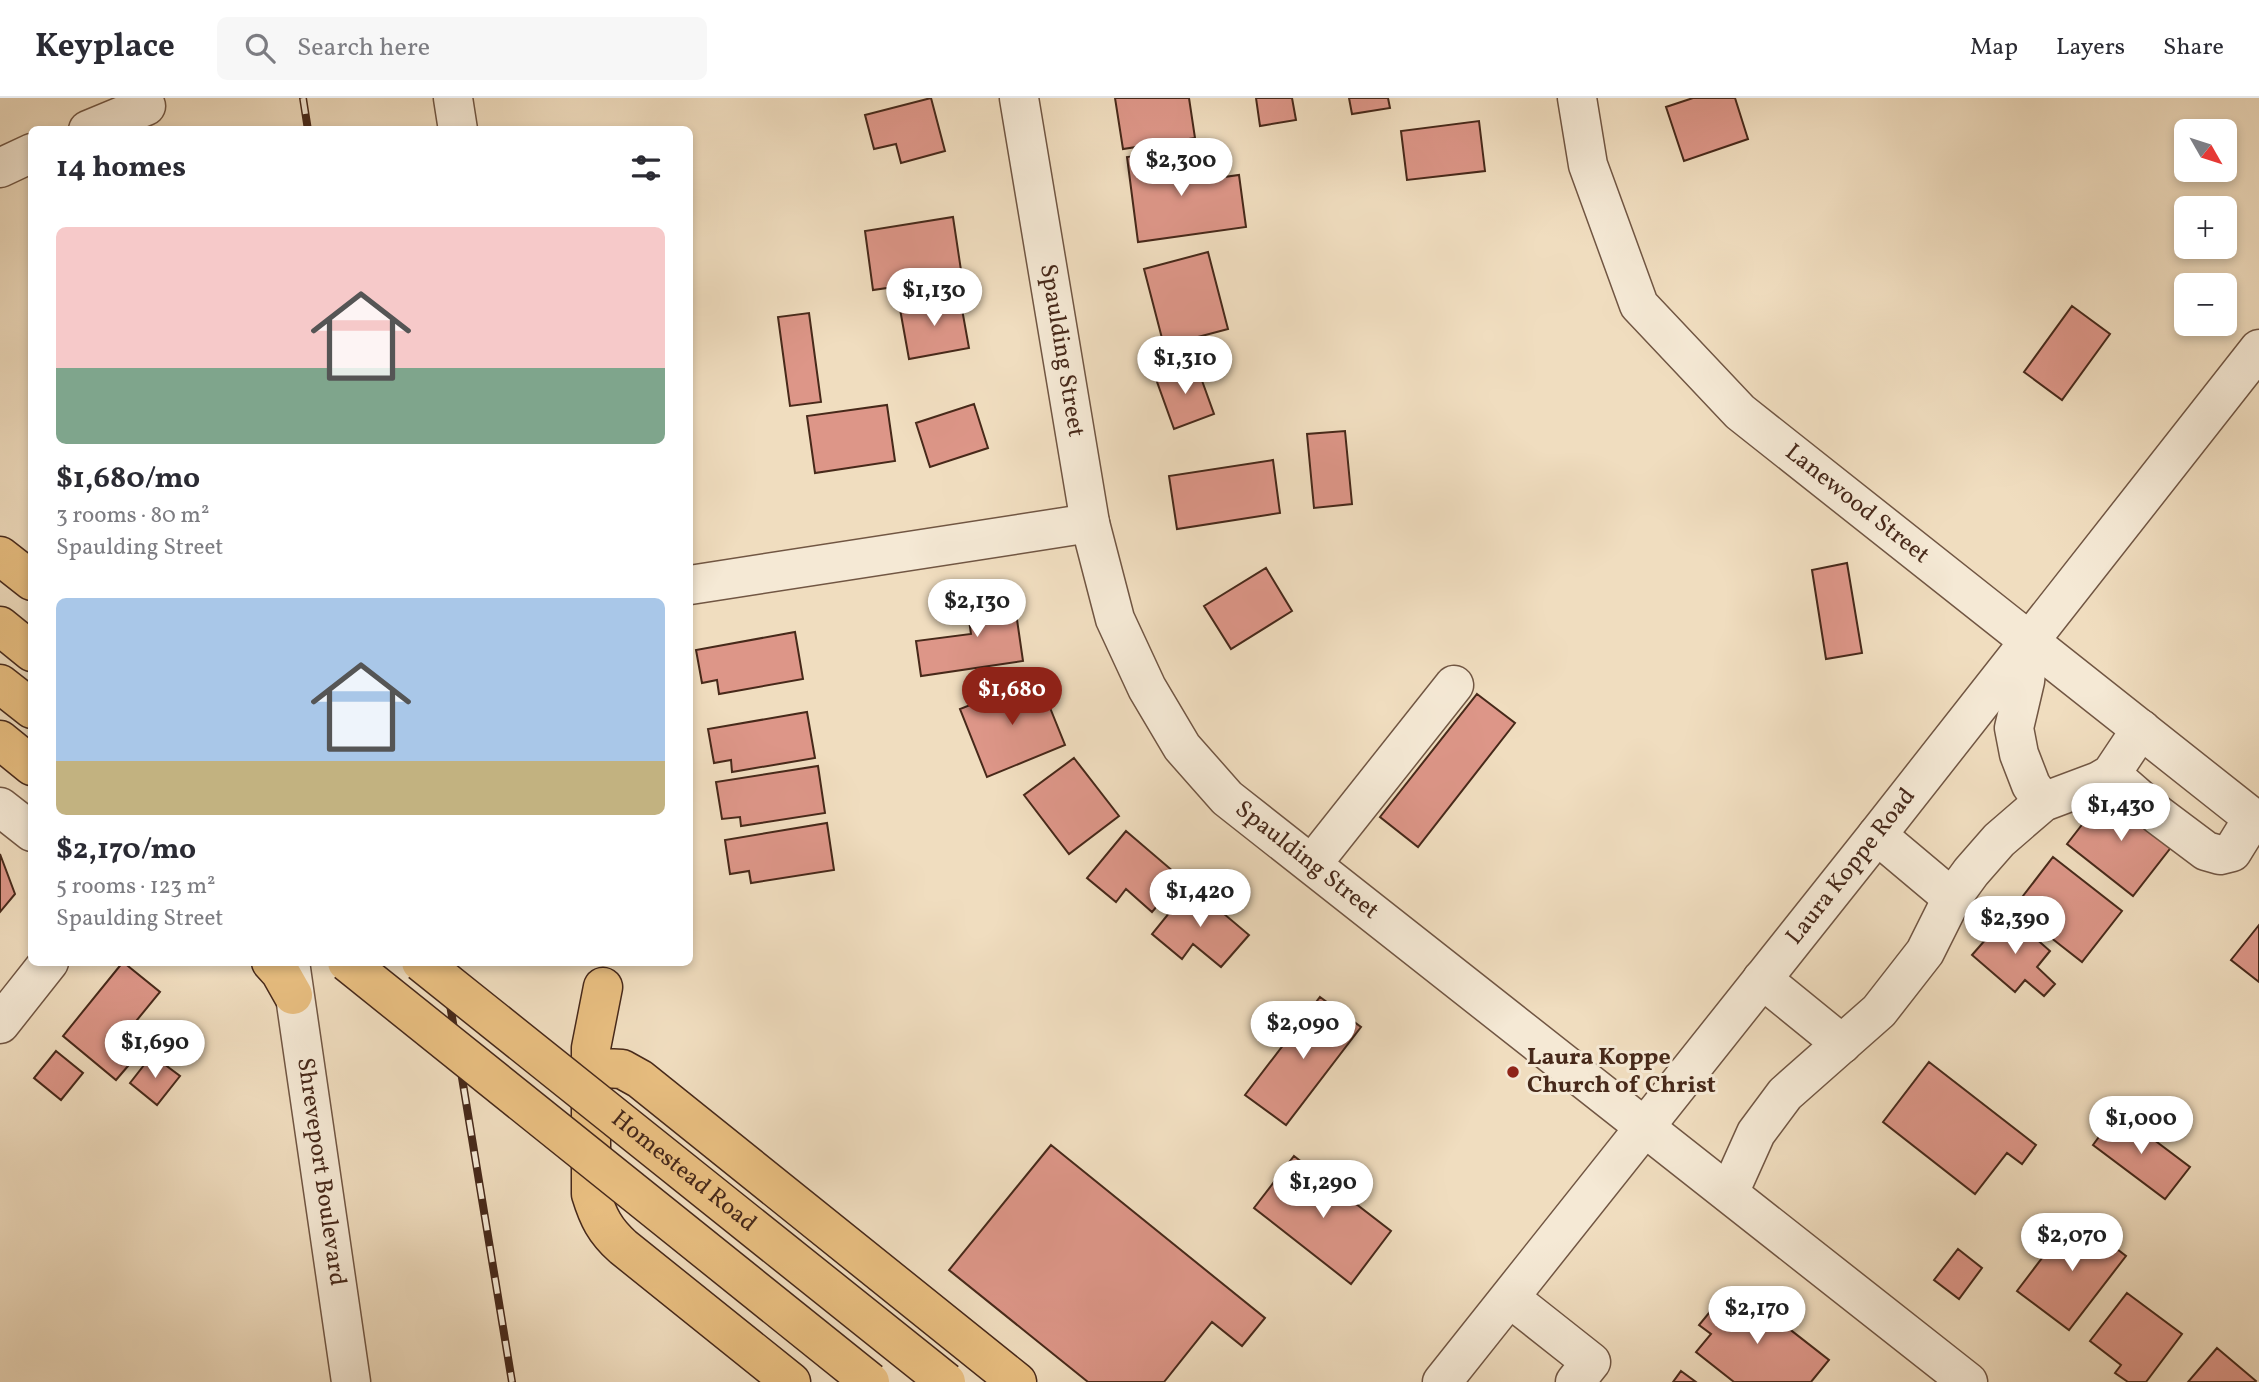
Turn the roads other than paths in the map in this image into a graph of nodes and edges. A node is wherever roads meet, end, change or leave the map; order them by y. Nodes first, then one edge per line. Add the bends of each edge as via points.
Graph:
1 (453, 98) edge
2 (1019, 98) edge
3 (1577, 98) edge
4 (147, 111) edge
5 (100, 126) edge
6 (457, 126) edge
7 (28, 155) edge
8 (0, 168) edge
9 (2259, 349) edge
10 (1090, 523) junction
11 (0, 556) edge
12 (28, 578) edge
13 (693, 585) edge
14 (0, 626) edge
15 (2029, 642) junction
16 (28, 649) edge
17 (0, 684) edge
18 (1454, 685) dead end
19 (28, 706) edge
20 (2141, 729) junction
21 (0, 740) edge
22 (28, 762) edge
23 (2111, 774) junction
24 (2043, 802) junction
25 (0, 807) edge
26 (2256, 820) edge
27 (28, 829) edge
28 (1877, 835) junction
29 (1312, 864) junction
30 (1952, 898) junction
31 (46, 966) edge
32 (276, 966) edge
33 (352, 966) edge
34 (426, 966) edge
35 (601, 975) edge
36 (292, 979) edge
37 (1762, 979) junction
38 (0, 1024) edge
39 (1842, 1044) junction
40 (591, 1079) junction
41 (640, 1079) junction
42 (1645, 1127) junction
43 (1729, 1193) junction
44 (1510, 1298) junction
45 (351, 1382) edge
46 (791, 1382) edge
47 (870, 1382) edge
48 (946, 1382) edge
49 (1017, 1382) edge
50 (1442, 1382) edge
51 (1575, 1382) edge
52 (1968, 1382) edge

1 - 6 street
2 - 10 street, Spaulding Street
3 - 15 street, Lanewood Street via 1588,165 1639,305 1740,412
4 - 5 street
7 - 8 street
9 - 15 street, Laura Koppe Road
10 - 13 street
10 - 29 street, Spaulding Street via 1115,619 1147,688 1182,747 1227,798
11 - 12 main road
14 - 16 main road
15 - 20 street, Lanewood Street
15 - 24 street via 2014,728 2031,785
15 - 28 street, Laura Koppe Road
17 - 19 main road
18 - 29 street
20 - 23 street
20 - 26 street, Lanewood Street
21 - 22 main road
23 - 24 street
23 - 26 street via 2206,851 2232,852
24 - 30 street via 1999,840
25 - 27 street
28 - 30 street
28 - 37 street, Laura Koppe Road
29 - 42 street, Spaulding Street
30 - 39 street via 1909,975 1879,1011
31 - 38 street
32 - 36 main road
33 - 47 main road, Homestead Road, bridge
34 - 48 main road, Homestead Road, bridge
35 - 40 main road
35 - 41 main road via 615,1031
36 - 45 street, Shreveport Boulevard
37 - 39 street
37 - 42 street, Laura Koppe Road
39 - 43 street via 1779,1101 1756,1133
40 - 41 main road via 604,1068 622,1069
40 - 46 main road via 591,1194 607,1232
41 - 49 main road
42 - 43 street, Spaulding Street
42 - 44 street, Laura Koppe Road
43 - 52 street, Spaulding Street
44 - 50 street, Laura Koppe Road
44 - 51 street via 1591,1362

